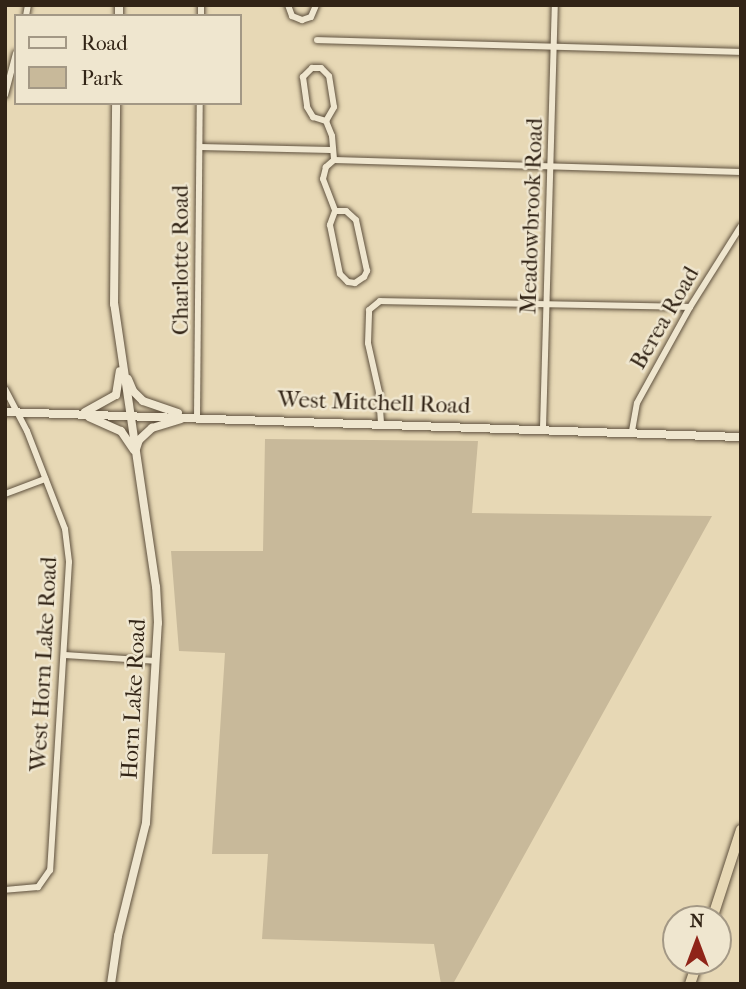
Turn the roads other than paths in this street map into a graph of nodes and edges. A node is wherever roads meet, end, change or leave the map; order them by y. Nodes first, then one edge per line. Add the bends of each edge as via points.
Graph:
1 (288, 5) edge
2 (316, 5) edge
3 (555, 5) edge
4 (317, 40) dead end
5 (553, 47) junction
6 (741, 52) edge
7 (14, 61) edge
8 (5, 95) edge
9 (116, 105) edge
10 (200, 105) edge
11 (326, 121) junction
12 (200, 147) junction
13 (331, 150) junction
14 (334, 160) junction
15 (551, 166) junction
16 (741, 172) edge
17 (335, 211) junction
18 (741, 226) edge
19 (547, 303) junction
20 (690, 307) junction
21 (122, 361) junction
22 (5, 389) edge
23 (5, 411) edge
24 (18, 412) junction
25 (80, 414) junction
26 (130, 415) junction
27 (187, 417) junction
28 (197, 417) junction
29 (381, 423) junction
30 (543, 428) junction
31 (632, 431) junction
32 (741, 437) edge
33 (135, 451) junction
34 (45, 479) junction
35 (5, 494) edge
36 (64, 655) junction
37 (156, 661) junction
38 (741, 830) edge
39 (5, 890) edge
40 (717, 905) edge
41 (111, 984) edge

1 - 2 street via 292,16 302,20 312,17
3 - 5 street, Meadowbrook Road
4 - 5 street
5 - 6 street
5 - 15 street, Meadowbrook Road
7 - 8 street
9 - 21 main road via 114,304
10 - 12 street, Charlotte Road
11 - 11 street via 334,107 329,76 321,68 312,68 303,77 307,107 313,117
11 - 13 street
12 - 13 street
12 - 28 street, Charlotte Road
13 - 14 street
14 - 15 street
14 - 17 street via 323,179
15 - 16 street
15 - 19 street, Meadowbrook Road
17 - 17 street via 329,223 340,274 348,282 359,281 367,271 356,220 346,211
18 - 20 street, Berea Road
19 - 20 street
19 - 29 street via 376,302 369,310 368,343
19 - 30 street, Meadowbrook Road
20 - 31 street, Berea Road via 637,402
21 - 25 main road via 116,395
21 - 26 main road, Horn Lake Road
21 - 27 main road via 140,398
22 - 24 street, West Horn Lake Road
23 - 24 main road, West Mitchell Road
24 - 25 main road, West Mitchell Road
24 - 34 street, West Horn Lake Road
25 - 26 main road, West Mitchell Road
25 - 33 main road via 118,428
26 - 27 main road, West Mitchell Road
26 - 33 main road, Horn Lake Road
27 - 28 main road, West Mitchell Road
27 - 33 main road via 152,428
28 - 29 main road, West Mitchell Road
29 - 30 main road, West Mitchell Road
30 - 31 main road, West Mitchell Road
31 - 32 main road, West Mitchell Road
33 - 37 main road, Horn Lake Road via 156,587
34 - 35 street
34 - 36 street, West Horn Lake Road via 67,544
36 - 37 street
36 - 39 street, West Horn Lake Road via 51,866 42,884 30,890
37 - 41 main road, Horn Lake Road via 144,832
38 - 40 highway

